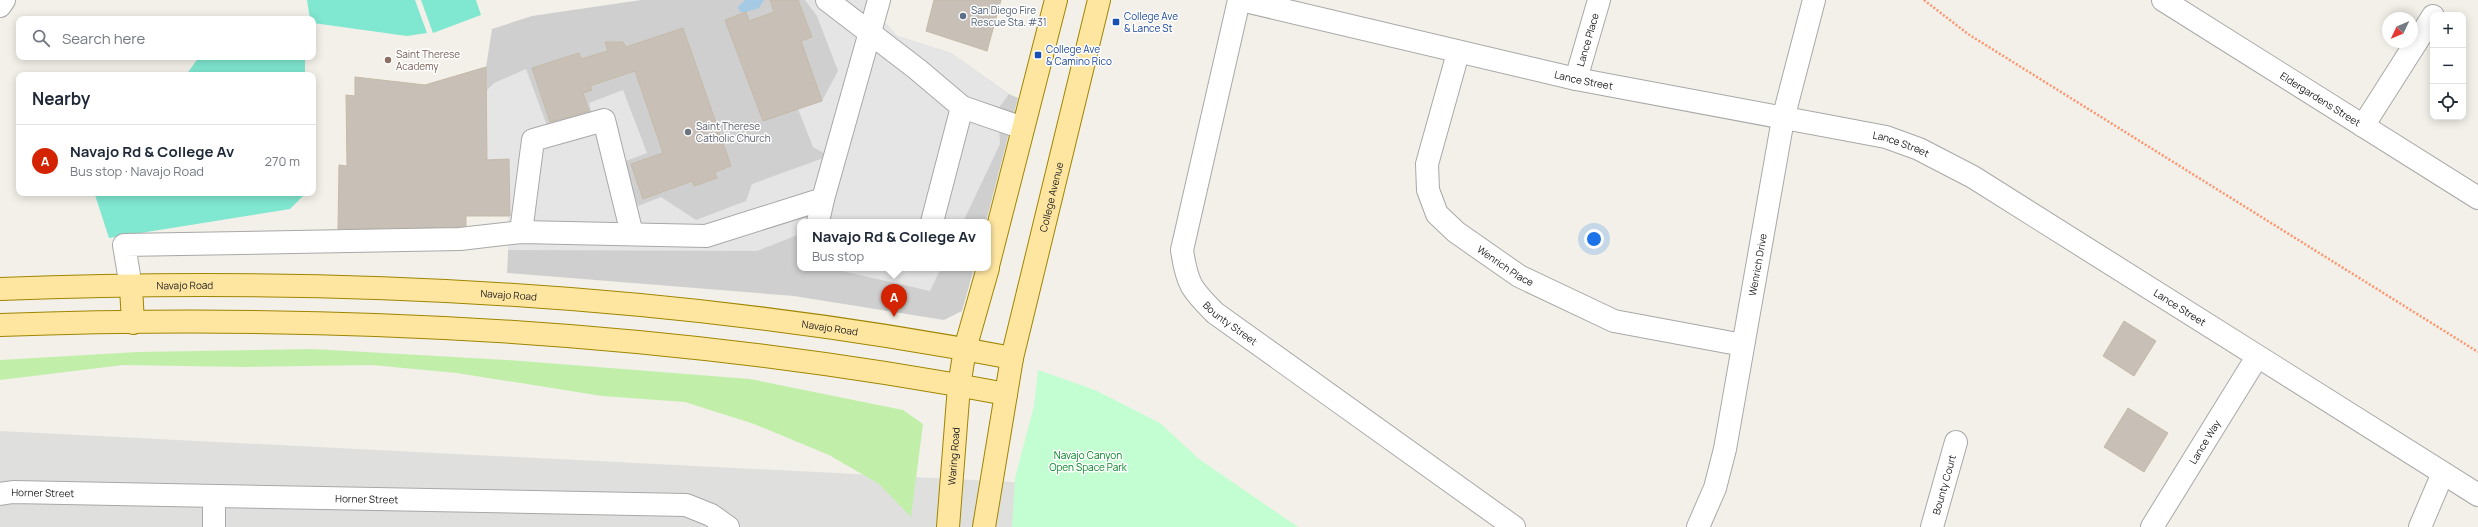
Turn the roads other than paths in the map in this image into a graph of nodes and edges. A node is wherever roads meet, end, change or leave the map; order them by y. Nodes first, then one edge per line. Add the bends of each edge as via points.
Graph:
1 (4, 0) edge
2 (827, 0) edge
3 (878, 0) edge
4 (1056, 0) edge
5 (1099, 0) edge
6 (1240, 0) edge
7 (1598, 0) edge
8 (1814, 0) edge
9 (2443, 0) edge
10 (2177, 3) edge
11 (0, 6) edge
12 (2435, 12) edge
13 (2430, 20) edge
14 (870, 33) junction
15 (1458, 53) junction
16 (1576, 80) junction
17 (962, 107) junction
18 (1783, 119) junction
19 (2363, 126) junction
20 (1023, 128) junction
21 (2478, 198) edge
22 (823, 199) junction
23 (819, 219) edge
24 (933, 219) edge
25 (521, 232) junction
26 (632, 234) junction
27 (991, 255) edge
28 (987, 271) edge
29 (131, 287) junction
30 (0, 289) edge
31 (133, 323) junction
32 (0, 326) edge
33 (1743, 345) junction
34 (965, 349) junction
35 (1012, 358) junction
36 (2256, 358) junction
37 (959, 386) junction
38 (1006, 394) junction
39 (1956, 442) dead end
40 (2443, 473) junction
41 (0, 494) edge
42 (2478, 495) edge
43 (214, 496) junction
44 (214, 527) edge
45 (728, 527) edge
46 (948, 527) edge
47 (984, 527) edge
48 (1514, 527) edge
49 (1698, 527) edge
50 (1932, 527) edge
51 (2152, 527) edge
52 (2420, 527) edge

1 - 11 street
2 - 14 street
3 - 14 street
4 - 20 main road
5 - 35 main road, College Avenue via 1027,307
6 - 15 street, Lance Street
6 - 48 street, Bounty Street via 1182,250 1186,277 1193,290 1215,313
7 - 16 street, Lance Place
8 - 18 street, Wenrich Drive
9 - 12 street
10 - 19 street, Eldergardens Street
13 - 19 street
14 - 17 street
14 - 22 street
15 - 16 street, Lance Street
15 - 33 street, Wenrich Place via 1427,164 1428,190 1437,214 1456,232 1519,276 1614,321
16 - 18 street, Lance Street
17 - 20 street
17 - 24 street
18 - 33 street, Wenrich Drive
18 - 36 street, Lance Street via 1886,137 1919,149 1973,177
19 - 21 street, Eldergardens Street
20 - 27 main road
22 - 23 street
22 - 26 street via 706,236
25 - 26 street
25 - 26 street via 533,140 604,120
25 - 29 street via 460,239 124,245
28 - 34 main road
29 - 30 main road, Navajo Road
29 - 31 main road
29 - 34 main road, Navajo Road via 313,286 475,292 769,318
31 - 32 main road
31 - 37 main road via 311,322 472,328 764,355
33 - 49 street, Wenrich Drive via 1725,449 1715,488
34 - 35 main road, Navajo Road
34 - 37 main road
35 - 38 main road, College Avenue
36 - 40 street, Lance Street
36 - 51 street, Lance Way
37 - 38 main road
37 - 46 main road, Waring Road
38 - 47 main road
39 - 50 street, Bounty Court
40 - 42 street, Lance Street
40 - 52 street
41 - 43 street, Horner Street via 14,492
43 - 44 street
43 - 45 street, Horner Street via 686,505 710,515

